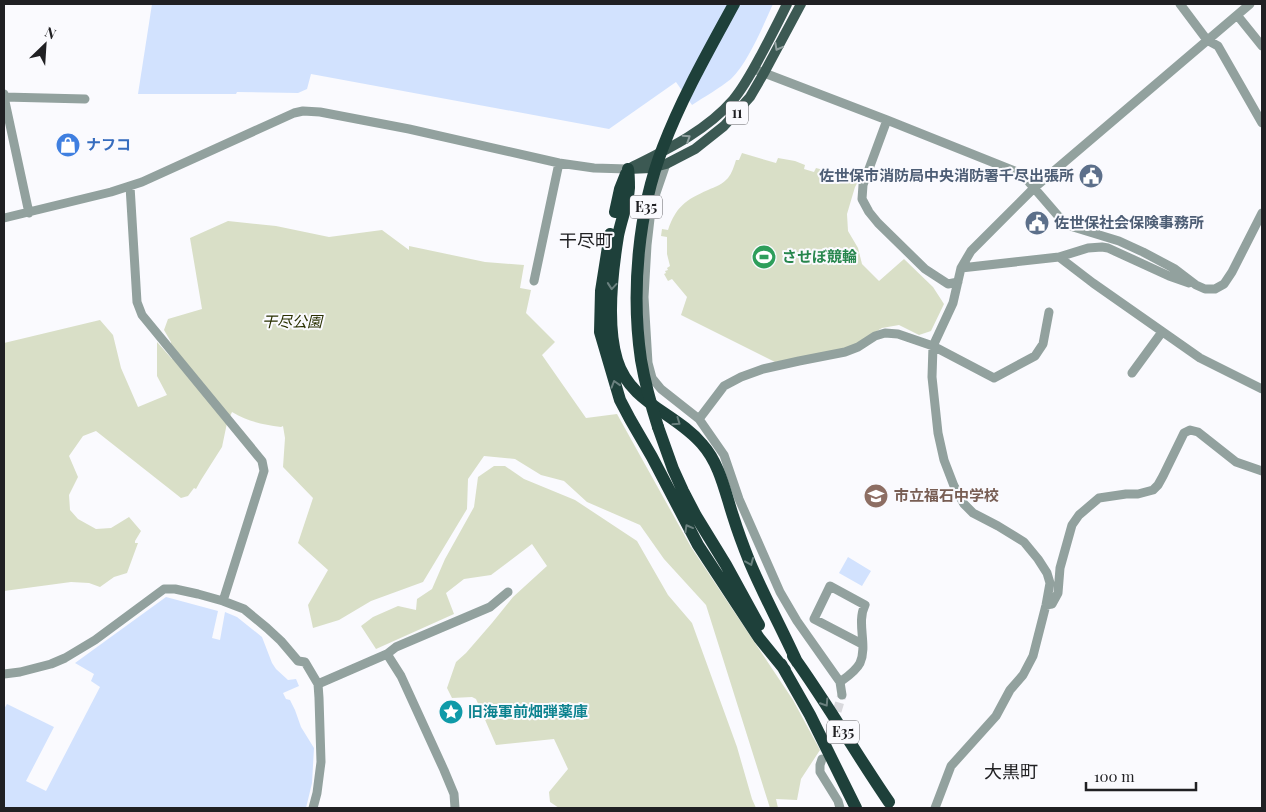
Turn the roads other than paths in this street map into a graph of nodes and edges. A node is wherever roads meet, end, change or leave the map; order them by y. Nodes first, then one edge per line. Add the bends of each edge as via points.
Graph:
1 (734, 4) edge
2 (787, 4) edge
3 (801, 4) edge
4 (1180, 4) edge
5 (1250, 4) edge
6 (1237, 15) junction
7 (1207, 40) junction
8 (1262, 46) edge
9 (754, 69) junction
10 (764, 73) junction
11 (4, 96) edge
12 (85, 99) dead end
13 (887, 120) junction
14 (1262, 123) edge
15 (559, 163) junction
16 (666, 164) junction
17 (628, 169) junction
18 (130, 186) junction
19 (1034, 188) junction
20 (29, 213) junction
21 (1262, 213) edge
22 (4, 218) edge
23 (1058, 257) junction
24 (961, 268) junction
25 (534, 281) dead end
26 (958, 282) junction
27 (1196, 285) junction
28 (1049, 312) dead end
29 (1162, 332) junction
30 (934, 346) junction
31 (1132, 373) dead end
32 (1262, 389) edge
33 (699, 419) junction
34 (1262, 471) edge
35 (726, 565) junction
36 (508, 592) dead end
37 (223, 601) junction
38 (1046, 605) junction
39 (862, 644) junction
40 (387, 654) junction
41 (797, 662) junction
42 (784, 670) junction
43 (4, 674) edge
44 (840, 682) junction
45 (318, 684) junction
46 (842, 695) tunnel mouth
47 (822, 758) tunnel mouth
48 (889, 802) dead end
49 (313, 808) edge
50 (455, 808) edge
51 (840, 808) edge
52 (856, 808) edge
53 (935, 808) edge

1 - 35 highway, E35, bridge via 680,106 656,168 639,256 638,316 646,384 658,427 683,491
2 - 9 main road, 11
3 -> 10 main road, 11
4 - 7 street
5 - 6 street
6 - 7 street
6 - 8 street
7 - 14 street via 1218,46
7 - 19 street
9 - 10 street
17 -> 9 main road, 11 via 703,127 734,99
10 - 13 street
10 - 16 main road, 11 via 750,97 724,126 695,149
11 - 12 street
11 - 20 street
13 - 19 street via 1022,174
13 - 26 street via 863,185 862,199 869,212 924,269 948,284
15 - 17 street
15 - 18 street via 409,129 302,111
15 - 25 street
16 - 17 main road, 11
16 - 33 street via 651,210 647,245 644,297 648,363 652,378 661,389
17 -> 41 highway via 629,189 618,234 612,293 612,330 617,361 629,385 687,429 709,452 750,563
42 -> 17 highway via 698,545 620,400 600,332 601,291 620,188
18 - 20 street
18 - 37 street via 138,302 142,315 262,461 264,471
19 - 24 street via 971,251
19 - 27 street via 1070,226 1143,252
20 - 22 street
21 - 27 street via 1224,284 1215,289
23 - 24 street
23 - 27 street via 1088,248 1108,248
23 - 29 street
24 - 26 street
26 - 30 street via 953,303
28 - 30 street via 1043,344 1035,356 994,378
29 - 31 street
29 - 32 street via 1200,358
30 - 33 street via 885,333 845,352 763,369 724,386
30 - 38 street via 932,377 938,434 954,486 973,513 1024,542 1038,559 1050,583
33 - 44 street via 724,455 739,499 780,592
34 - 38 street via 1236,462 1198,432 1190,430 1184,433 1158,485 1152,490 1099,498 1079,515 1072,525 1060,568 1058,593 1052,604
35 - 41 highway, E35
35 - 42 highway, E35
36 - 40 street via 490,606 396,647
37 - 43 street via 164,589 65,658 52,664
37 - 45 street via 244,609 281,640 298,662 305,662
38 - 53 street via 1033,656 1023,675 1010,690 996,716 951,766
39 - 39 street via 862,616 866,605 830,586 814,619
39 - 44 street via 859,664
40 - 45 street
40 - 50 street via 401,676 444,770 454,794
41 -> 48 highway, E35
42 - 52 highway, E35
44 - 46 street
45 - 49 street via 321,762
47 - 51 street via 820,772

